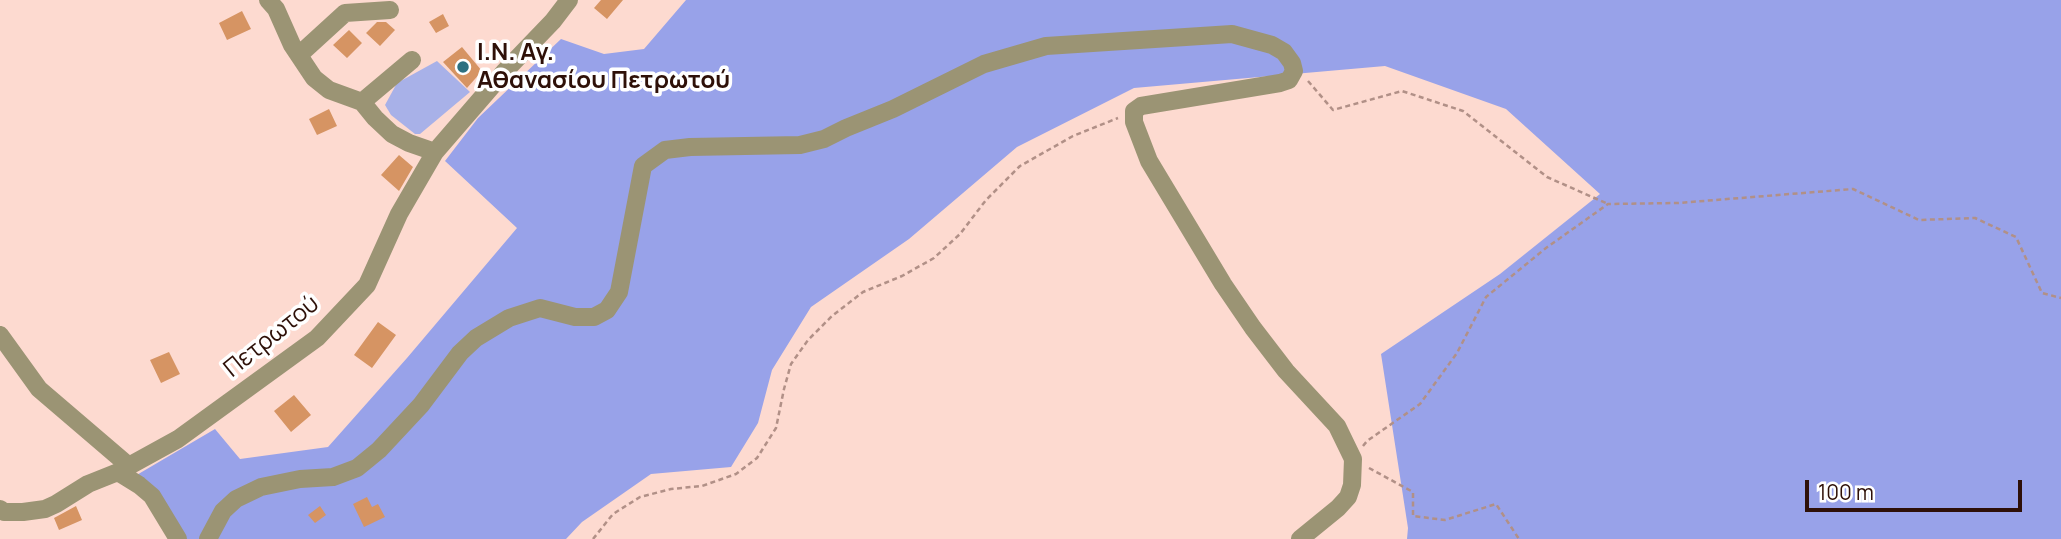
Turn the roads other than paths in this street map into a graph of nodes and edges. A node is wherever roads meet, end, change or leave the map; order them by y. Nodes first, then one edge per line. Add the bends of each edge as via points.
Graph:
1 (268, 0) edge
2 (569, 0) edge
3 (348, 7) edge
4 (390, 10) dead end
5 (299, 55) junction
6 (412, 60) dead end
7 (362, 102) junction
8 (435, 152) junction
9 (0, 335) edge
10 (124, 469) junction
11 (0, 509) edge
12 (178, 539) edge
13 (208, 539) edge
14 (1300, 539) edge

1 - 5 street
2 - 8 street, Πετρωτού
3 - 4 street
3 - 5 street
5 - 7 street via 314,78 329,90
6 - 7 street
7 - 8 street via 392,134
8 - 10 street, Πετρωτού via 399,214 367,285 317,338 178,439
9 - 10 street via 39,389
10 - 11 street, Πετρωτού via 44,509
10 - 12 street via 152,496
13 - 14 street via 223,511 261,487 333,477 357,468 421,405 460,353 509,318 540,308 575,317 594,317 607,310 620,292 643,166 665,150 800,145 824,139 984,64 1046,46 1232,34 1284,52 1294,71 1289,79 1149,104 1134,111 1136,131 1149,161 1223,284 1278,360 1345,439 1353,459 1348,497

